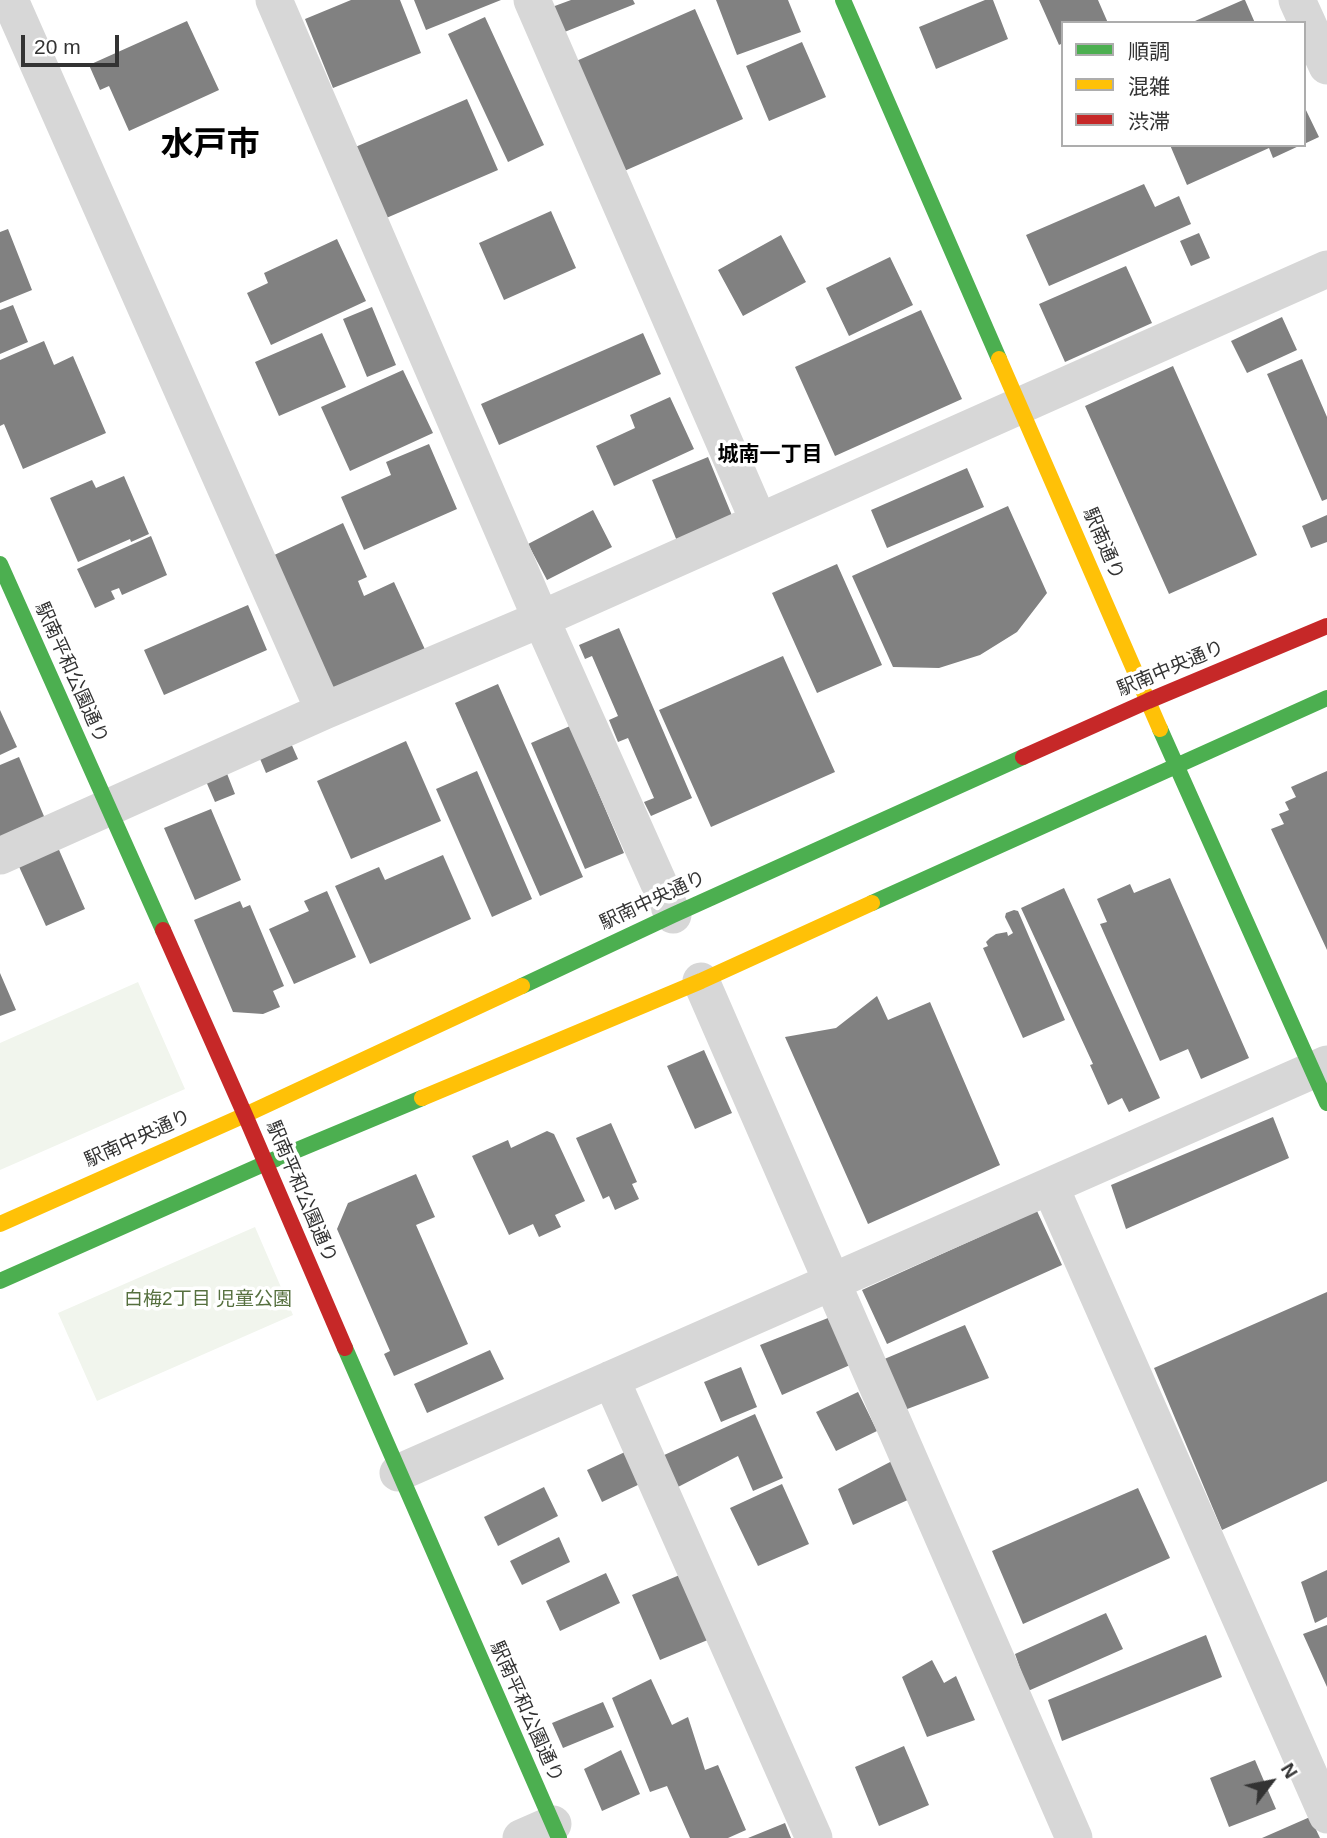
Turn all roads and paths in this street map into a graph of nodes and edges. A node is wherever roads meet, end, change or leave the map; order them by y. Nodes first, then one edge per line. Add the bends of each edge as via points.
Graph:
1 (10, 0) edge
2 (274, 0) edge
3 (532, 0) edge
4 (843, 0) edge
5 (1297, 0) edge
6 (1327, 66) edge
7 (1327, 269) edge
8 (1020, 407) junction
9 (759, 522) junction
10 (0, 564) edge
11 (541, 619) junction
12 (1327, 626) edge
13 (1327, 698) edge
14 (1148, 701) junction
15 (324, 711) junction
16 (1176, 765) junction
17 (107, 808) junction
18 (0, 856) edge
19 (673, 915) junction
20 (701, 981) junction
21 (1322, 1079) edge
22 (245, 1115) junction
23 (266, 1163) junction
24 (1050, 1186) junction
25 (0, 1224) edge
26 (0, 1281) edge
27 (832, 1282) junction
28 (611, 1379) junction
29 (398, 1473) junction
30 (1327, 1815) edge
31 (544, 1833) edge
32 (814, 1838) edge
33 (1074, 1838) edge

1 - 15 street
2 - 11 street
3 - 9 street
4 - 8 street, 駅南通り
5 - 6 street
7 - 8 street
8 - 9 street
8 - 14 street, 駅南通り
9 - 11 street
10 - 17 street, 駅南平和公園通り
11 - 15 street
11 - 19 street
12 - 14 street, 駅南中央通り
13 - 16 street
14 - 16 street, 駅南通り
14 - 19 street, 駅南中央通り
15 - 17 street
16 - 20 street
16 - 21 street, 駅南通り
17 - 18 street
17 - 22 street, 駅南平和公園通り
19 - 22 street, 駅南中央通り
20 - 23 street
20 - 27 street
21 - 24 street
22 - 23 street, 駅南平和公園通り
22 - 25 street, 駅南中央通り
23 - 26 street
23 - 29 street, 駅南平和公園通り
24 - 27 street
24 - 30 street
27 - 28 street
27 - 33 street
28 - 29 street
28 - 32 street
29 - 31 street, 駅南平和公園通り

